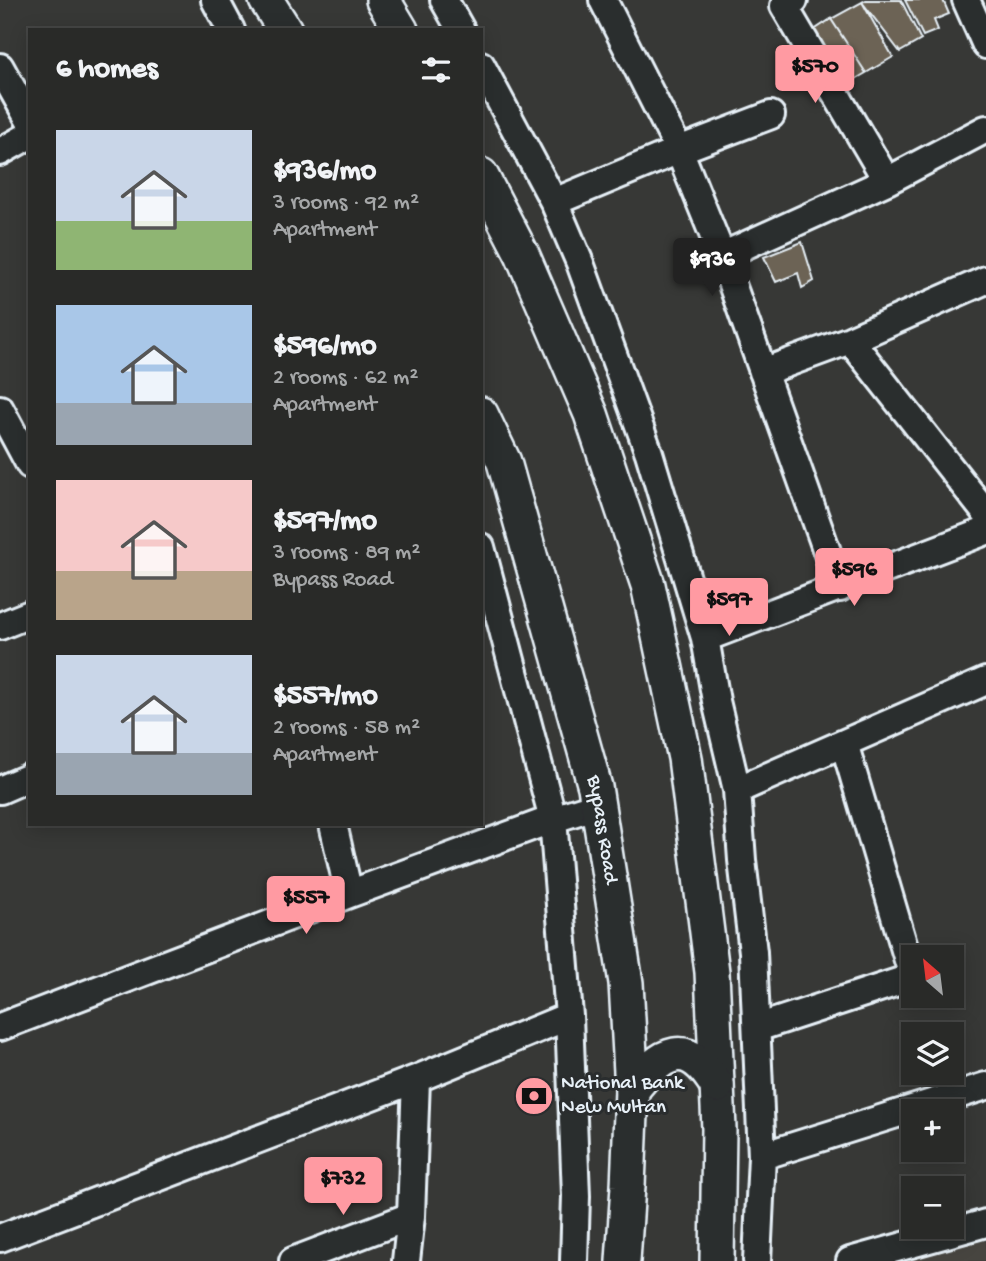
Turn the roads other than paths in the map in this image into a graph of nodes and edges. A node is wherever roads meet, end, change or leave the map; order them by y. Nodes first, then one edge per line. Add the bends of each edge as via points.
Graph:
1 (215, 0) edge
2 (266, 0) edge
3 (383, 0) edge
4 (444, 0) edge
5 (603, 0) edge
6 (794, 0) edge
7 (967, 0) edge
8 (230, 28) edge
9 (284, 28) edge
10 (400, 28) edge
11 (460, 28) edge
12 (986, 45) edge
13 (0, 67) edge
14 (483, 69) edge
15 (771, 115) dead end
16 (28, 117) edge
17 (986, 129) edge
18 (28, 136) edge
19 (679, 150) junction
20 (0, 152) edge
21 (483, 179) edge
22 (887, 181) junction
23 (554, 202) junction
24 (722, 256) junction
25 (986, 280) edge
26 (850, 340) junction
27 (763, 372) junction
28 (0, 409) edge
29 (483, 418) edge
30 (28, 461) edge
31 (986, 513) edge
32 (986, 531) edge
33 (483, 555) edge
34 (840, 588) junction
35 (28, 615) edge
36 (0, 625) edge
37 (705, 638) junction
38 (986, 681) edge
39 (844, 743) junction
40 (28, 779) edge
41 (0, 789) edge
42 (737, 790) junction
43 (598, 805) junction
44 (553, 819) junction
45 (333, 826) edge
46 (349, 894) junction
47 (713, 1008) junction
48 (627, 1010) junction
49 (569, 1016) junction
50 (0, 1027) edge
51 (757, 1028) junction
52 (416, 1079) junction
53 (717, 1086) junction
54 (986, 1086) edge
55 (632, 1090) junction
56 (762, 1156) junction
57 (411, 1216) junction
58 (986, 1223) edge
59 (0, 1238) edge
60 (293, 1261) edge
61 (407, 1261) edge
62 (574, 1261) edge
63 (622, 1261) edge
64 (717, 1261) edge
65 (757, 1261) edge
66 (850, 1261) edge

1 - 8 street
2 - 9 main road
3 - 10 main road
4 - 11 street
5 - 19 street
6 - 22 street via 784,6
7 - 12 street
13 - 16 street
14 - 23 street
15 - 19 street
17 - 22 street
18 - 20 street
19 - 23 street
19 - 24 street
21 - 47 main road via 522,254 591,414 648,585 685,758
22 - 24 street
23 - 37 street via 649,453
24 - 27 street
25 - 26 street
26 - 27 street
26 - 31 street
27 - 34 street
28 - 30 street
29 - 43 main road, Bypass Road via 504,462
32 - 34 street
33 - 44 street
34 - 37 street
35 - 36 street
37 - 42 street
38 - 39 street
39 - 42 street
39 - 51 street via 913,977
40 - 41 street
42 - 51 street
43 - 44 street
43 - 48 main road, Bypass Road
44 - 46 street
44 - 49 street
45 - 46 street
46 - 50 street
47 - 48 main road via 697,1032 676,1040 654,1034
47 - 53 main road
48 - 55 main road, Bypass Road
49 - 52 street
49 - 62 street
51 - 56 street
52 - 57 street
52 - 59 street
53 - 55 main road via 696,1060 679,1054 660,1060
53 - 64 main road
54 - 56 street
55 - 63 main road, Bypass Road
56 - 65 street
57 - 60 street
57 - 61 street
58 - 66 street

